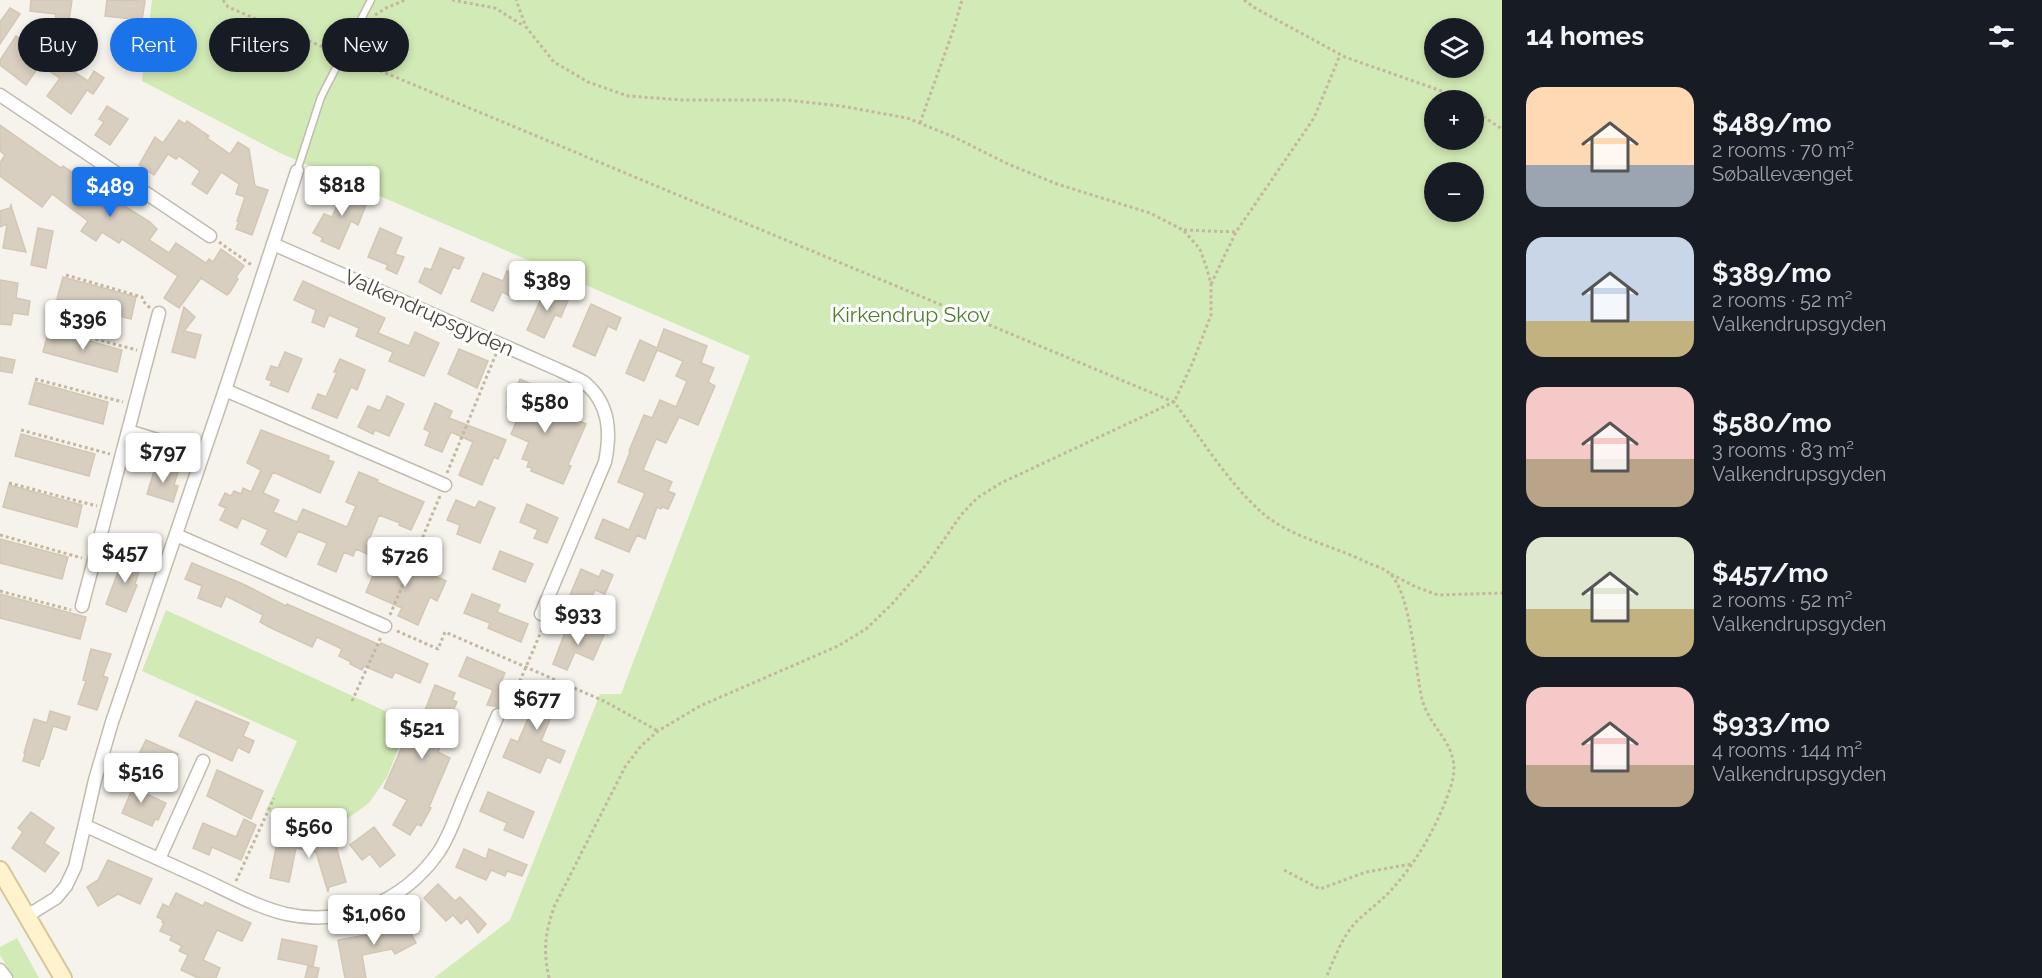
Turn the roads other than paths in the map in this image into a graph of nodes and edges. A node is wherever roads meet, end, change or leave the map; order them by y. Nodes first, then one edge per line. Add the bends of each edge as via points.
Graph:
1 (371, 0) edge
2 (0, 95) edge
3 (297, 171) joint
4 (210, 236) road end
5 (273, 244) junction
6 (159, 313) road end
7 (225, 390) junction
8 (128, 431) junction
9 (203, 454) junction
10 (445, 485) road end
11 (176, 535) junction
12 (82, 606) road end
13 (541, 614) road end
14 (386, 626) road end
15 (498, 715) road end
16 (204, 760) dead end
17 (86, 826) junction
18 (159, 859) junction
19 (0, 870) edge
20 (6, 895) edge
21 (27, 916) junction
22 (0, 970) edge
23 (6, 978) edge
24 (63, 978) edge

1 - 3 lane via 321,97
2 - 4 street
3 - 5 street
5 - 7 street
5 - 13 street, Valkendrupsgyden via 584,383 601,402 608,422 605,462
6 - 8 street
7 - 9 street
7 - 10 street
8 - 9 street
8 - 12 street
9 - 11 street
11 - 14 street
11 - 17 street via 112,722
15 - 18 street via 439,851 403,890 377,905 334,917 286,914
16 - 18 street
17 - 18 street
17 - 21 street via 66,886 56,898
19 - 20 main road
20 - 21 main road
21 - 24 main road
22 - 23 street

